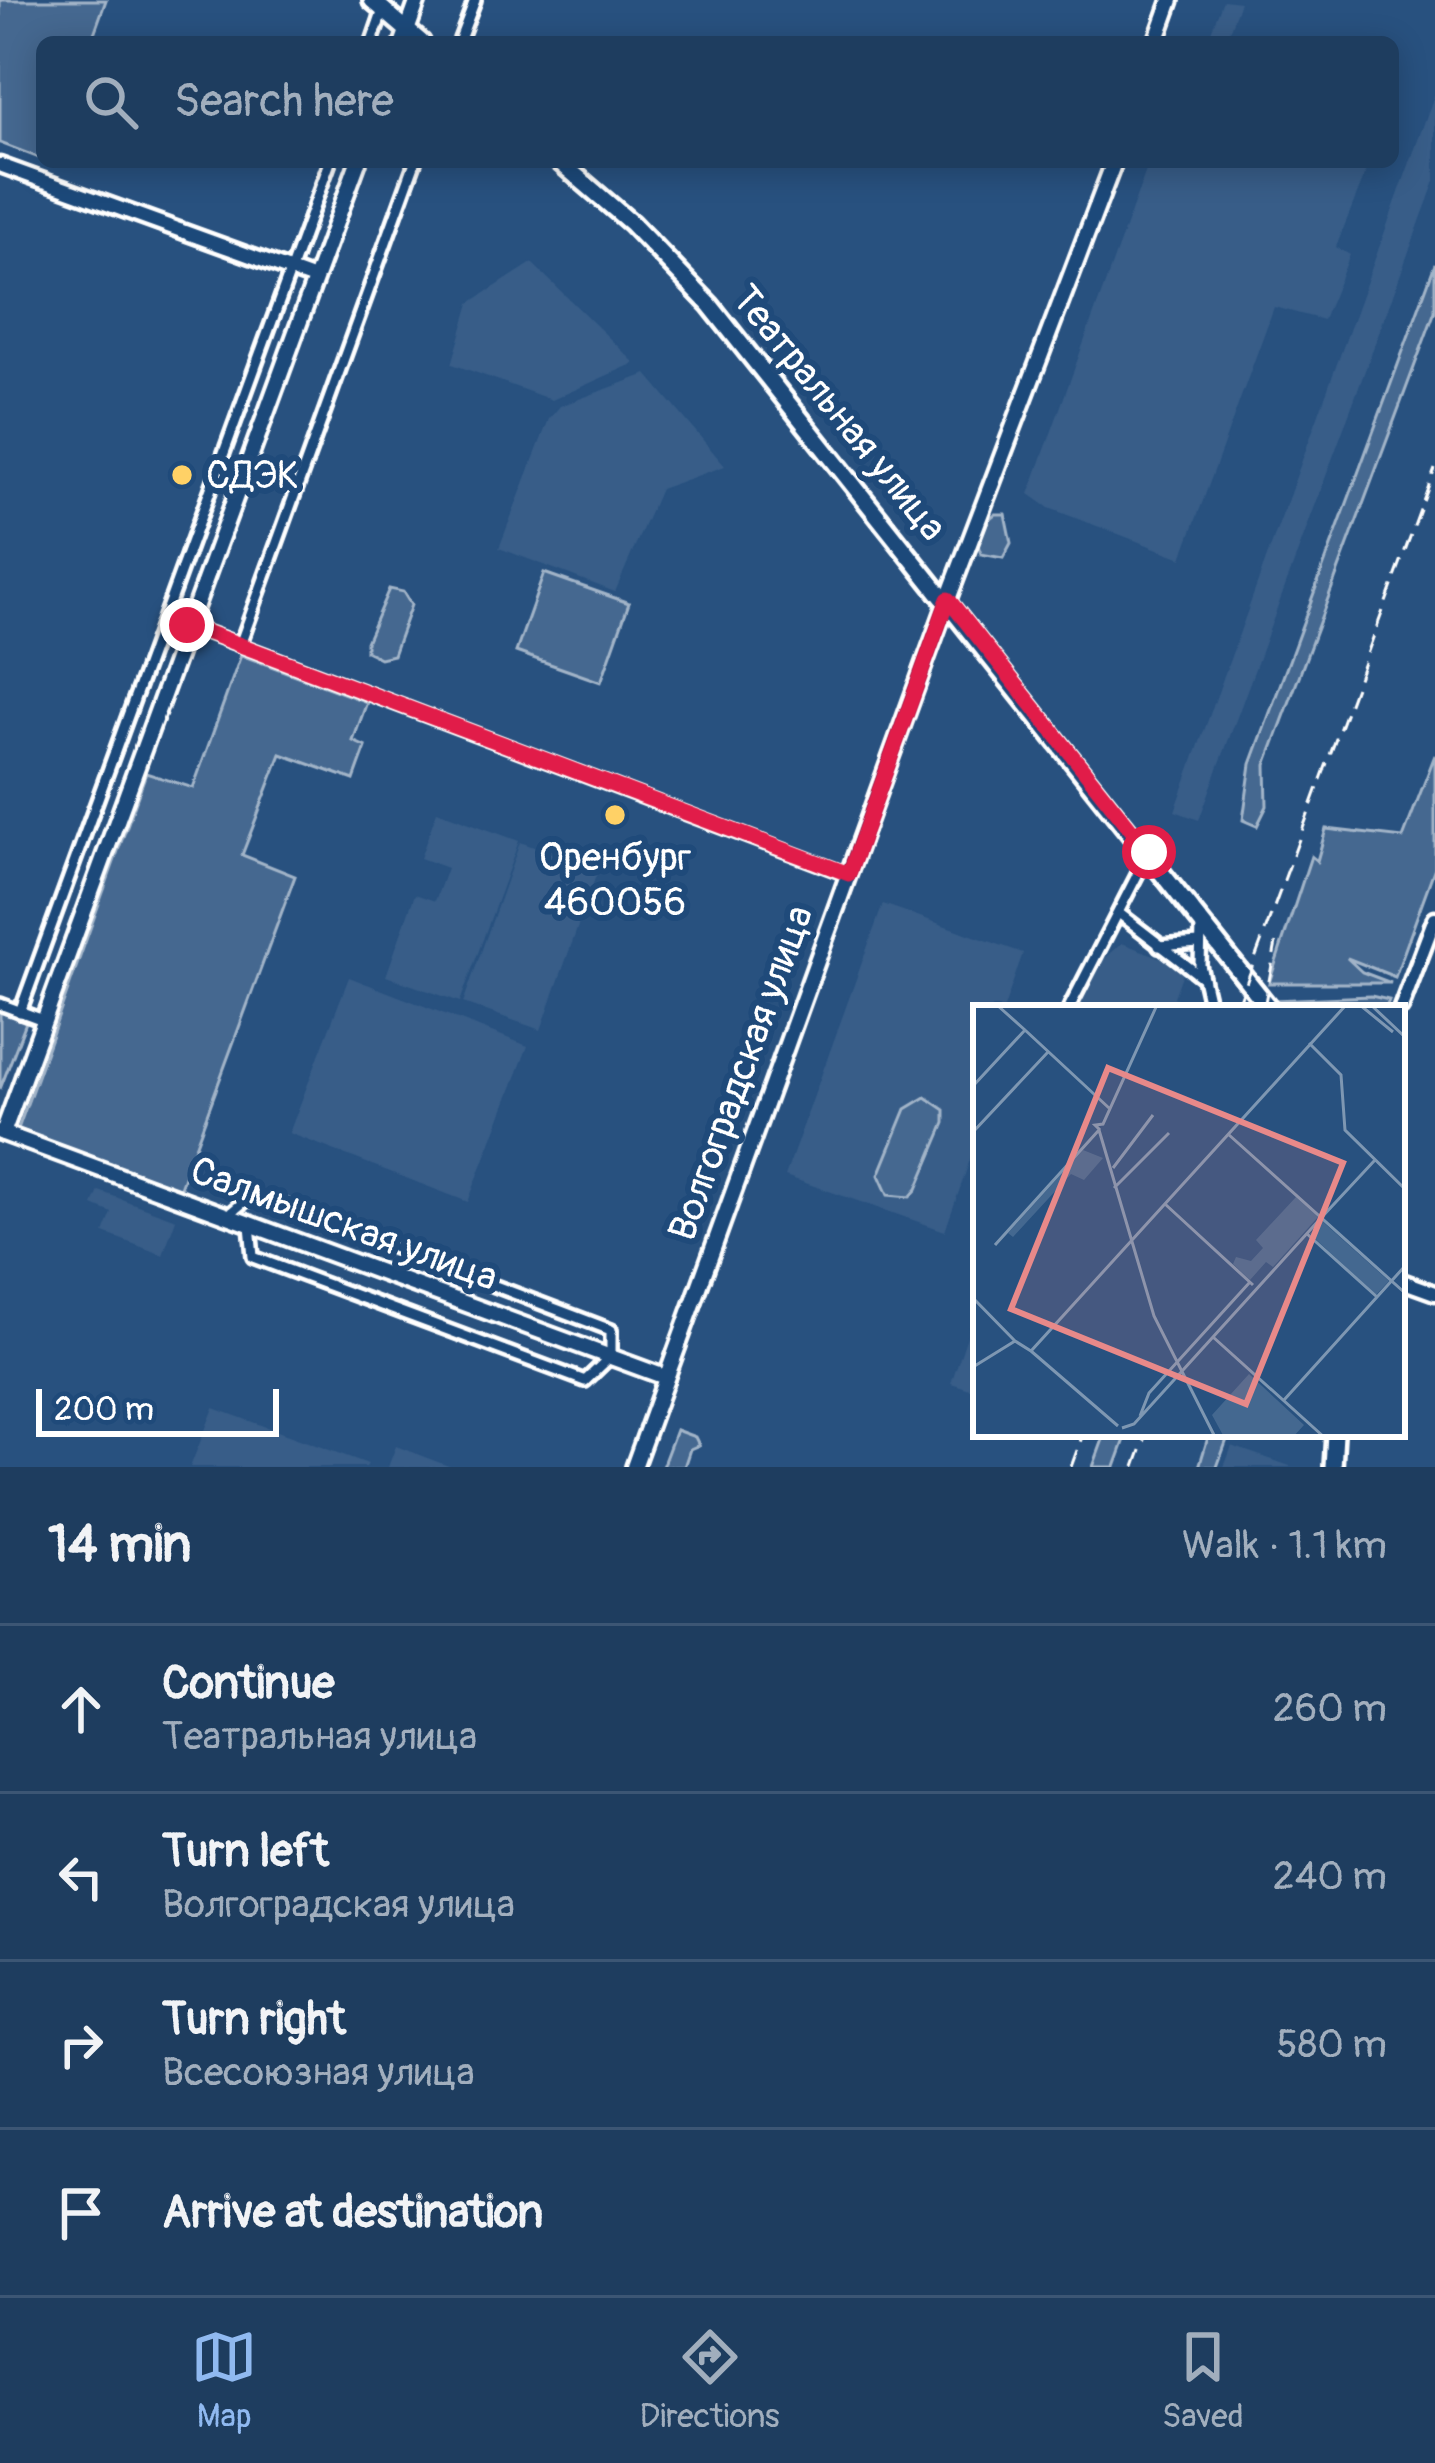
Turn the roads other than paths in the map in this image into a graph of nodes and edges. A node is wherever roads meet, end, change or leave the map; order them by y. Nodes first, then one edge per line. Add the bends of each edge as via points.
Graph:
1 (418, 0) edge
2 (475, 0) edge
3 (1172, 0) edge
4 (377, 5) edge
5 (374, 36) edge
6 (405, 36) edge
7 (461, 36) edge
8 (1158, 36) edge
9 (0, 165) edge
10 (328, 168) edge
11 (356, 168) edge
12 (413, 168) edge
13 (567, 168) edge
14 (1112, 168) edge
15 (292, 272) junction
16 (314, 279) junction
17 (948, 599) junction
18 (187, 625) junction
19 (240, 645) junction
20 (1149, 852) junction
21 (849, 874) junction
22 (1120, 914) junction
23 (1435, 918) edge
24 (1201, 921) junction
25 (1199, 943) junction
26 (1159, 946) junction
27 (1203, 978) junction
28 (0, 1004) edge
29 (1071, 1005) edge
30 (1209, 1005) edge
31 (1267, 1005) edge
32 (1403, 1005) edge
33 (20, 1012) junction
34 (46, 1022) junction
35 (1, 1136) edge
36 (227, 1216) junction
37 (250, 1225) junction
38 (1405, 1282) edge
39 (1435, 1293) edge
40 (611, 1356) junction
41 (665, 1377) junction
42 (1335, 1437) edge
43 (634, 1467) edge
44 (1333, 1467) edge

1 - 6 main road
2 - 7 street
3 - 8 main road
4 - 5 street
4 - 6 main road
9 - 15 street
10 - 15 street
11 - 16 main road
12 - 19 street
13 - 17 main road, Театральная улица via 710,305
14 - 17 main road, Волгоградская улица
15 - 16 street
15 - 33 street
16 - 18 main road
17 - 20 main road, Театральная улица
17 - 21 main road, Волгоградская улица
18 - 19 street
18 - 34 main road
19 - 21 street
20 - 22 street
20 - 24 main road, Театральная улица
21 - 41 main road, Волгоградская улица
22 - 26 street
22 - 29 street
23 - 32 street
24 - 25 street
24 - 31 main road, Театральная улица
25 - 26 street
25 - 27 street
26 - 27 street
27 - 30 street
28 - 33 street
33 - 34 street
34 - 35 main road
35 - 36 main road, Салмышская улица
36 - 37 main road, Салмышская улица
36 - 40 street via 246,1200 269,1200 611,1330
37 - 40 main road, Салмышская улица
37 - 40 street via 253,1257 585,1381
38 - 39 street
40 - 41 main road, Салмышская улица
41 - 43 main road, Волгоградская улица
42 - 44 main road

